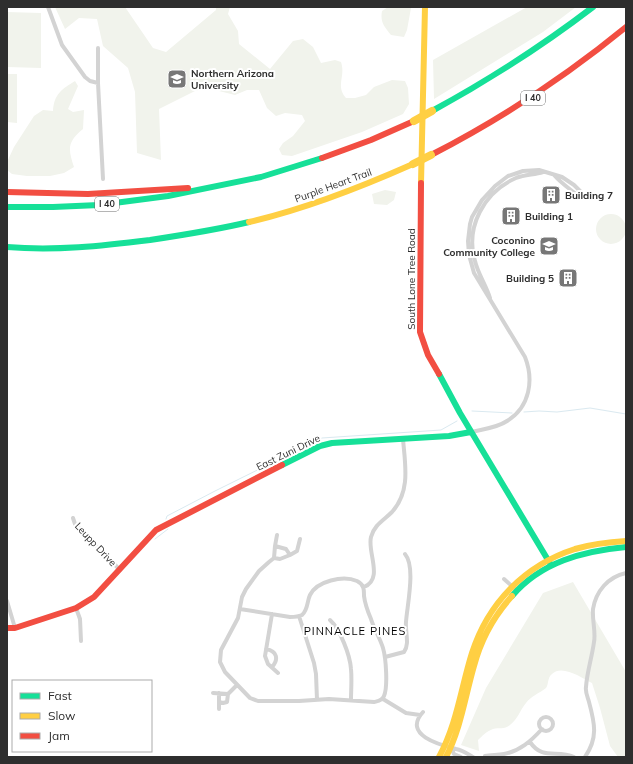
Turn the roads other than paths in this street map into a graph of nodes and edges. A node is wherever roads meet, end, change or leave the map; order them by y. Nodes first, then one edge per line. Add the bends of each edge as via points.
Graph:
1 (48, 7) edge
2 (425, 7) edge
3 (594, 7) edge
4 (626, 27) edge
5 (98, 48) dead end
6 (98, 83) junction
7 (555, 176) junction
8 (103, 179) dead end
9 (7, 186) edge
10 (205, 188) junction
11 (7, 192) edge
12 (581, 192) dead end
13 (62, 193) junction
14 (577, 195) dead end
15 (7, 207) edge
16 (7, 249) edge
17 (471, 432) junction
18 (403, 439) junction
19 (73, 518) dead end
20 (277, 535) dead end
21 (300, 539) dead end
22 (626, 541) edge
23 (275, 546) junction
24 (626, 547) edge
25 (405, 554) dead end
26 (290, 555) junction
27 (274, 558) junction
28 (549, 562) junction
29 (120, 570) junction
30 (626, 573) edge
31 (504, 578) dead end
32 (364, 587) junction
33 (514, 588) junction
34 (7, 601) edge
35 (76, 608) junction
36 (240, 609) junction
37 (272, 614) junction
38 (299, 616) junction
39 (330, 620) dead end
40 (11, 628) edge
41 (81, 641) dead end
42 (266, 649) junction
43 (385, 657) junction
44 (272, 667) junction
45 (278, 673) dead end
46 (237, 685) junction
47 (213, 693) dead end
48 (219, 694) junction
49 (228, 694) junction
50 (383, 699) junction
51 (317, 700) junction
52 (351, 700) junction
53 (219, 702) junction
54 (219, 709) dead end
55 (542, 729) dead end
56 (530, 742) junction
57 (448, 747) junction
58 (485, 756) dead end
59 (439, 757) edge
60 (446, 757) edge
61 (461, 757) edge
62 (473, 757) edge
63 (574, 757) edge
64 (585, 757) edge

1 - 6 street via 62,45 85,77
2 - 17 main road, South Lone Tree Road via 420,332 428,355
3 - 10 main road, I 40, bridge via 524,58 414,121 309,162 239,182
4 - 16 main road, Purple Heart Trail / I 40, bridge via 574,69 521,106 413,164 327,200 223,228 129,243 73,248
5 - 6 street
6 - 8 street
7 - 12 street, East Zuni Drive via 568,180
7 - 14 street, East Zuni Drive
7 - 17 street, East Zuni Drive via 538,170 508,176 482,200 472,217 468,235 469,256 476,277 525,357 530,375 529,391 521,409 507,422
9 - 13 main road
10 - 13 main road
10 - 15 main road, I 40 via 124,202
11 - 13 main road
17 - 18 main road, East Zuni Drive
17 - 28 main road, South Lone Tree Road
18 - 29 main road, East Zuni Drive via 320,446 156,530
18 - 32 street via 405,487 397,506 371,534 370,547 374,572 370,584
19 - 29 street, Leupp Drive via 74,524
20 - 23 street
21 - 26 street via 296,552
22 - 28 main road via 590,545
23 - 26 street via 286,549
23 - 27 street
24 - 28 main road via 608,547
25 - 43 street via 410,565 407,646 404,652
26 - 27 street via 280,559
27 - 36 street via 258,571 246,589
28 - 33 main road
29 - 35 main road, East Zuni Drive via 94,597
30 - 64 street via 605,584 593,609 595,641 586,688 593,718 594,737 592,747
31 - 33 street
32 - 38 street via 351,579 327,582 312,593 305,611
32 - 43 street via 369,615
33 - 57 main road via 495,616 478,652 457,731
34 - 40 street
35 - 40 main road, East Zuni Drive
35 - 41 street via 80,619
36 - 37 street
36 - 46 street via 236,623 221,650 220,659 225,672
37 - 38 street
37 - 42 street
38 - 51 street via 314,663
39 - 52 street via 338,629 350,660
42 - 44 street via 265,659
42 - 44 street via 273,651 276,656
43 - 50 street
44 - 45 street
46 - 49 street
46 - 51 street via 250,698 258,701
47 - 48 street
48 - 49 street
48 - 53 street
49 - 53 street via 227,702
50 - 52 street via 377,702
50 - 57 street via 406,713 421,713 417,726 420,734
51 - 52 street
53 - 54 street
55 - 56 street
56 - 58 street via 511,753
56 - 63 street via 544,753
57 - 59 main road
57 - 60 main road
57 - 61 street
57 - 62 street

